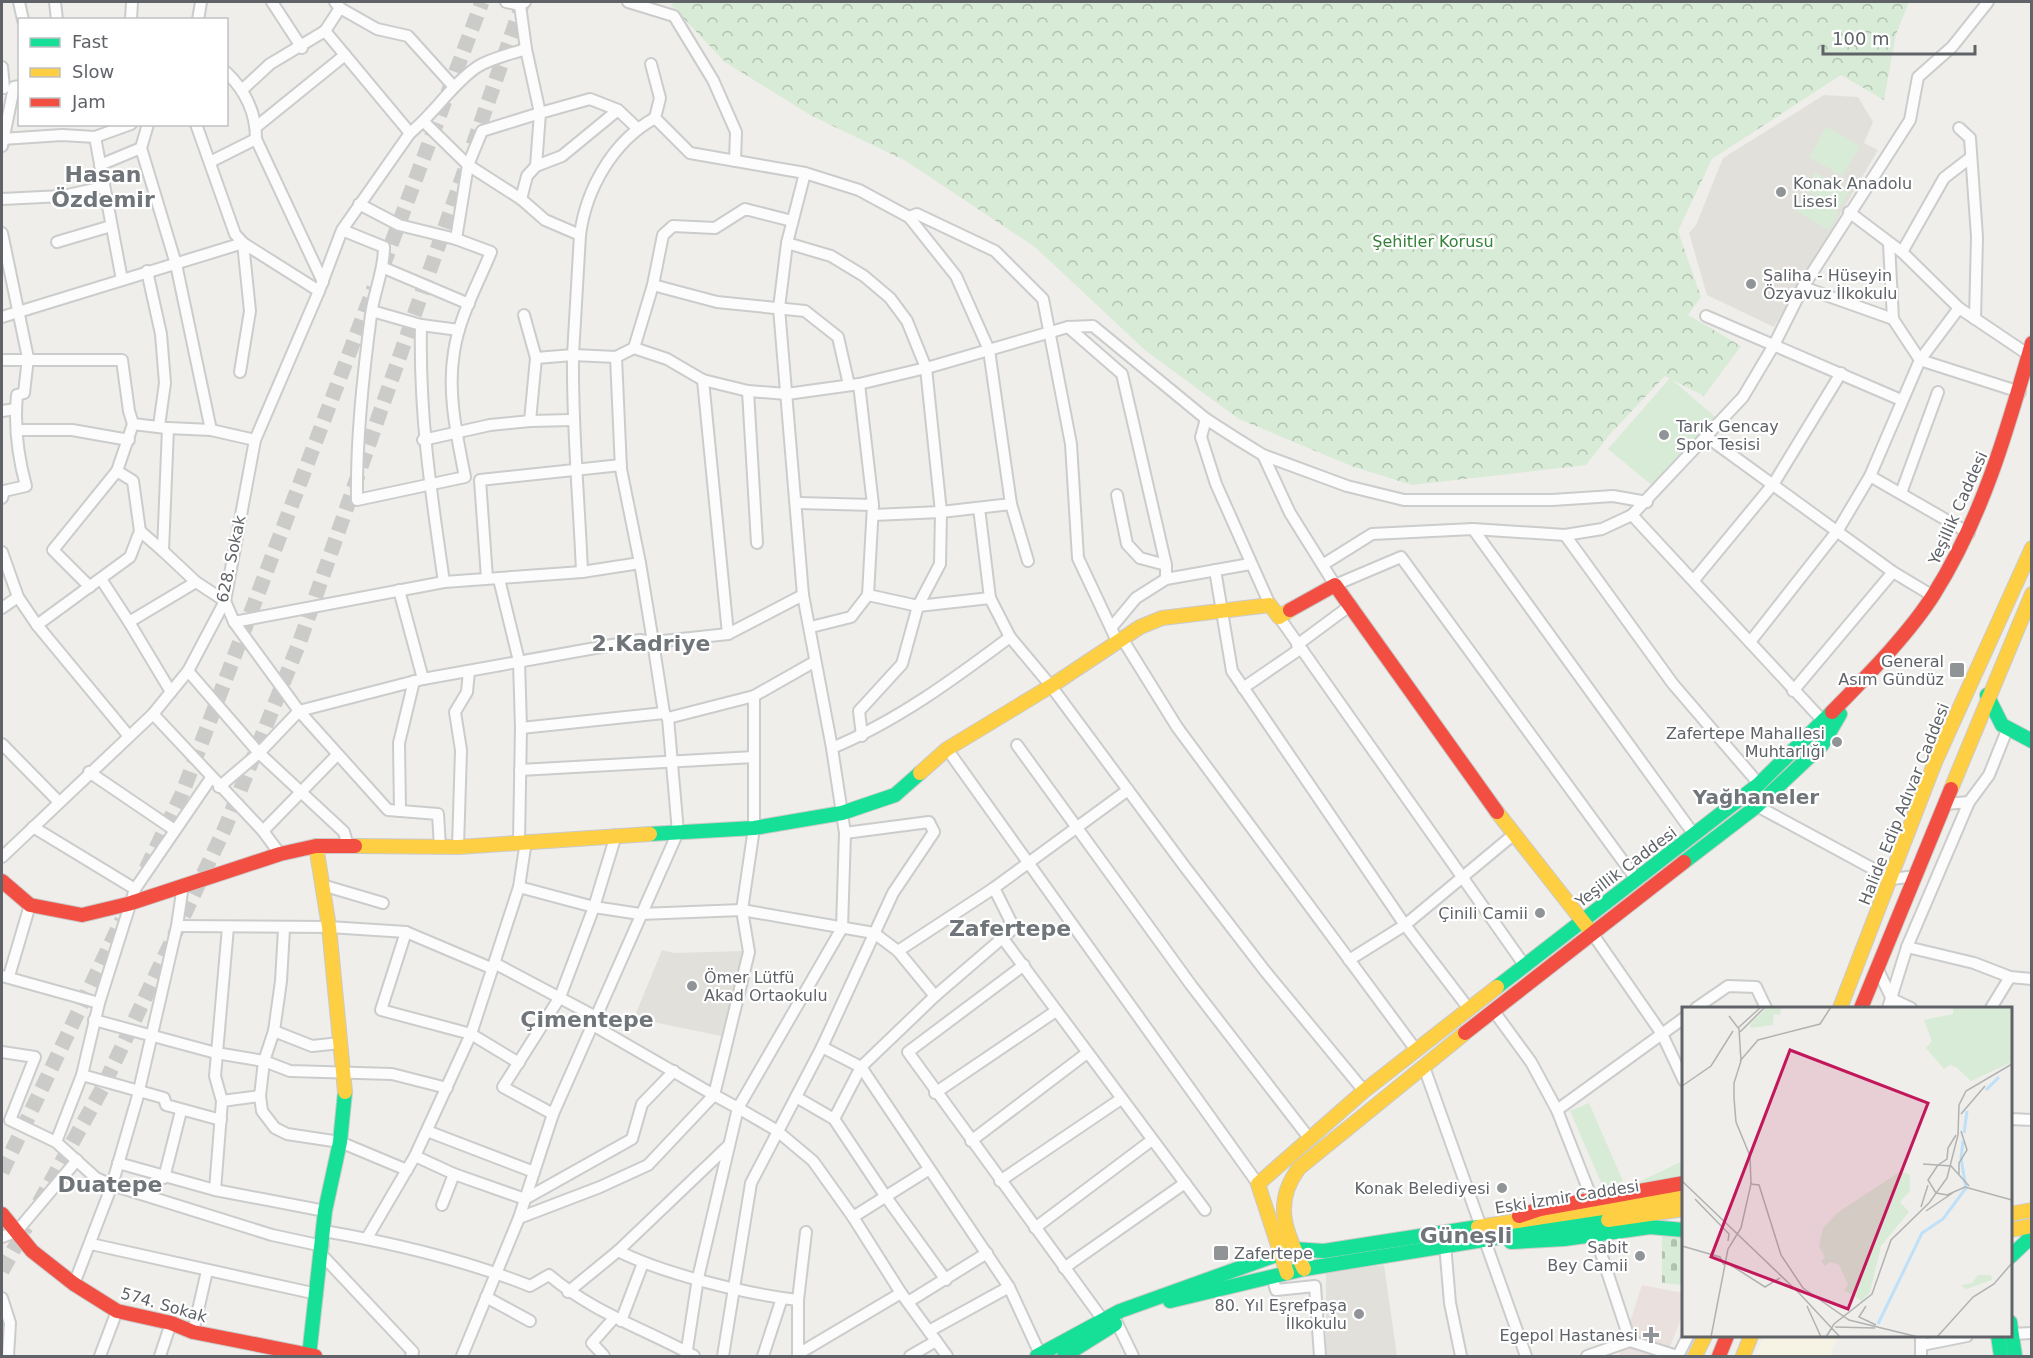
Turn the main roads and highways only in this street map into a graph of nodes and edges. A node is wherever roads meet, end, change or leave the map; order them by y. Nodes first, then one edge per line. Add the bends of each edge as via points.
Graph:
1 (2030, 349) edge
2 (2031, 373) edge
3 (2031, 548) edge
4 (2031, 594) edge
5 (1987, 695) junction
6 (2031, 741) edge
7 (1759, 784) junction
8 (1757, 806) junction
9 (316, 846) junction
10 (2, 881) edge
11 (1583, 919) junction
12 (1592, 933) junction
13 (1840, 1007) edge
14 (1861, 1007) edge
15 (1682, 1183) edge
16 (1682, 1198) edge
17 (2031, 1200) edge
18 (1682, 1209) edge
19 (2031, 1210) edge
20 (2, 1214) edge
21 (2012, 1214) edge
22 (1552, 1223) junction
23 (2031, 1226) edge
24 (1487, 1230) junction
25 (1682, 1230) edge
26 (2012, 1230) edge
27 (2031, 1236) edge
28 (1293, 1249) junction
29 (1279, 1252) junction
30 (2012, 1255) edge
31 (1304, 1269) junction
32 (1287, 1273) junction
33 (1110, 1322) junction
34 (1705, 1337) edge
35 (1750, 1337) edge
36 (2005, 1337) edge
37 (2009, 1337) edge
38 (1038, 1355) edge
39 (311, 1356) edge
40 (1064, 1356) edge
41 (1695, 1356) edge
42 (1743, 1356) edge
43 (2001, 1356) edge
44 (2015, 1356) edge

1 - 7 main road, Yeşillik Caddesi via 1997,465 1969,533 1933,596 1870,674
2 - 8 main road, Yeşillik Caddesi via 2002,467 1938,598 1897,651 1841,711 1822,745
3 - 13 main road, Halide Edip Adıvar Caddesi via 1935,762
4 - 5 main road
5 - 6 main road via 1995,720
5 - 14 main road
7 - 8 main road
7 - 11 main road, Yeşillik Caddesi
8 - 12 main road, Yeşillik Caddesi
9 - 10 main road via 82,915 30,905
9 - 11 main road via 458,847 754,828 842,813 896,795 947,749 1140,627 1162,618 1270,605 1279,616 1335,585 1513,835
9 - 39 main road via 329,927 345,1103 325,1212
11 - 12 main road
11 - 29 main road, Yeşillik Caddesi via 1365,1091 1258,1184
12 - 28 main road, Yeşillik Caddesi via 1299,1168 1287,1182 1282,1210
15 - 24 main road via 1540,1209
16 - 22 main road, Eski İzmir Caddesi
17 - 19 main road
18 - 22 main road, Eski İzmir Caddesi
19 - 21 main road
20 - 39 main road, 574. Sokak via 32,1251 117,1311 193,1332
22 - 24 main road, Eski İzmir Caddesi
23 - 26 main road
24 - 25 main road via 1540,1242 1642,1227
24 - 28 main road, Eski İzmir Caddesi via 1324,1251
24 - 31 main road, Eski İzmir Caddesi via 1445,1244
27 - 30 main road
28 - 29 main road, Eski İzmir Caddesi
28 - 31 main road, Yeşillik Caddesi
29 - 32 main road
29 - 33 main road, Eski İzmir Caddesi via 1159,1295
31 - 32 main road, Eski İzmir Caddesi
32 - 33 main road, Eski İzmir Caddesi via 1158,1304
33 - 38 main road
33 - 40 main road
34 - 41 main road
35 - 42 main road
36 - 43 main road
37 - 44 main road

